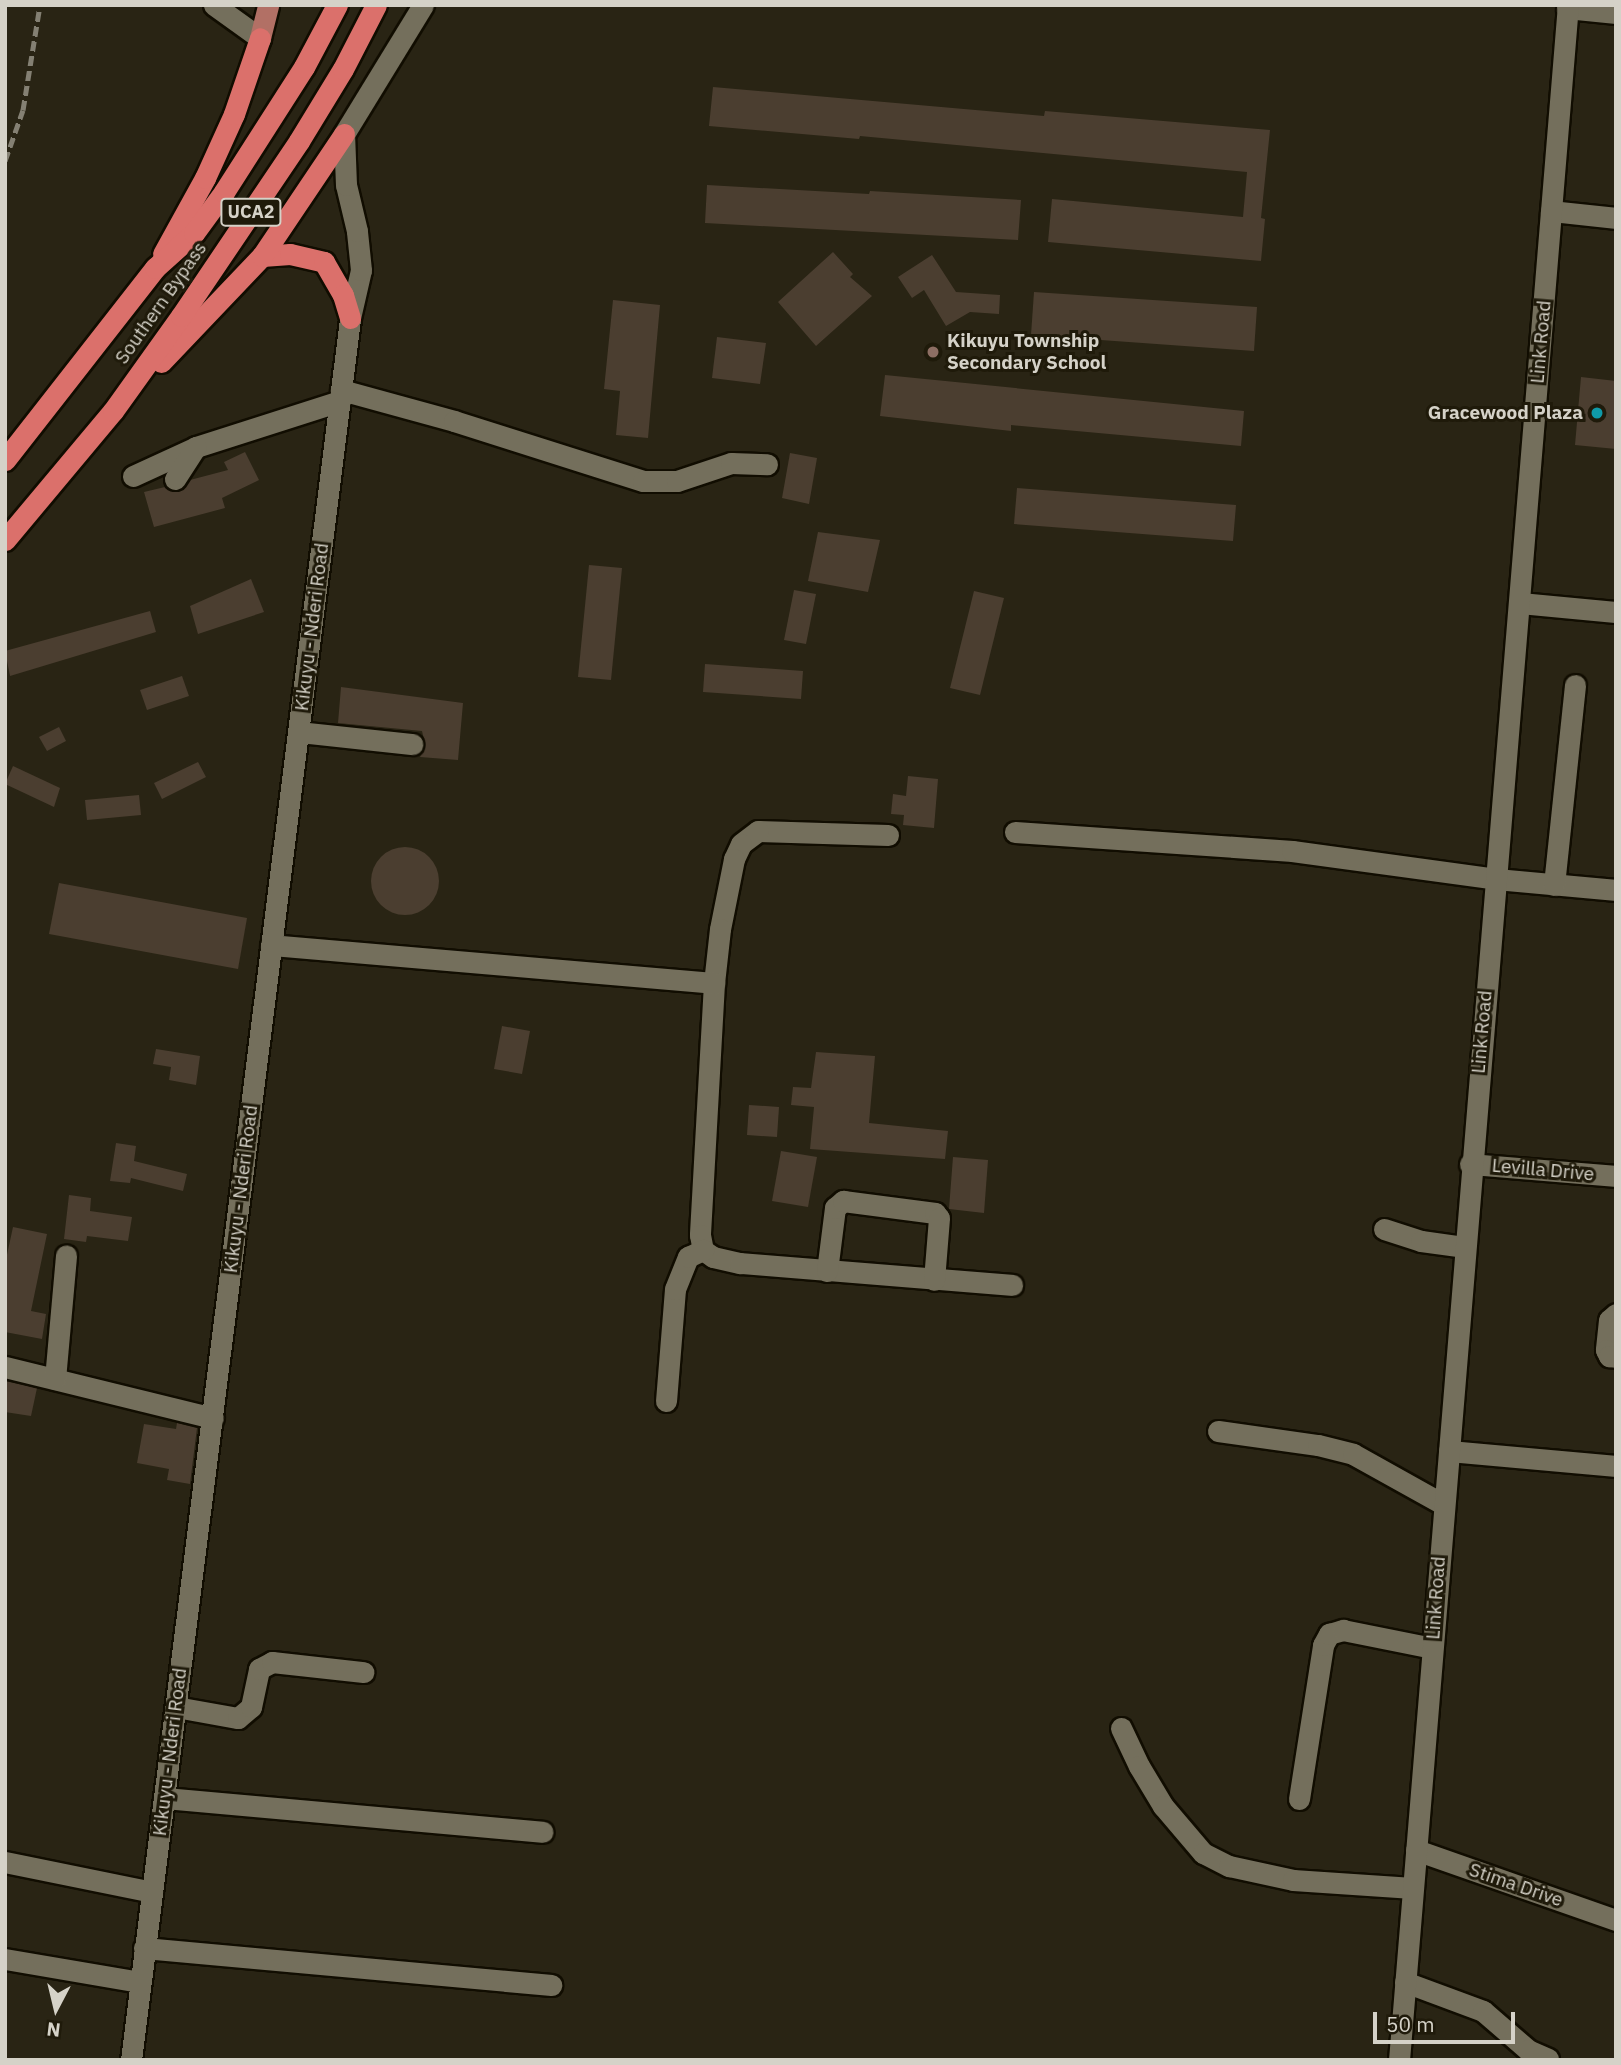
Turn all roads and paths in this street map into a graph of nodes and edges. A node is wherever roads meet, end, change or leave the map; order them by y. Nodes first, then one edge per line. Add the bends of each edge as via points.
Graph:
1 (214, 5) edge
2 (268, 5) edge
3 (337, 5) edge
4 (376, 5) edge
5 (423, 5) edge
6 (1567, 7) edge
7 (1616, 13) edge
8 (260, 38) junction
9 (344, 134) junction
10 (1551, 211) junction
11 (1616, 218) edge
12 (262, 256) junction
13 (155, 268) junction
14 (350, 318) junction
15 (340, 396) junction
16 (113, 411) junction
17 (196, 447) junction
18 (5, 460) edge
19 (767, 464) dead end
20 (133, 476) dead end
21 (175, 479) dead end
22 (5, 540) edge
23 (1520, 603) junction
24 (1616, 612) edge
25 (1575, 685) dead end
26 (299, 732) junction
27 (412, 744) dead end
28 (1015, 832) dead end
29 (888, 835) dead end
30 (1496, 879) junction
31 (1554, 885) junction
32 (1616, 890) edge
33 (271, 946) junction
34 (714, 983) junction
35 (1470, 1164) junction
36 (1616, 1176) edge
37 (1384, 1229) dead end
38 (1464, 1247) junction
39 (703, 1250) junction
40 (66, 1255) dead end
41 (827, 1271) junction
42 (934, 1280) junction
43 (1012, 1285) dead end
44 (1616, 1314) edge
45 (1616, 1357) edge
46 (5, 1367) edge
47 (55, 1380) junction
48 (666, 1401) dead end
49 (213, 1418) junction
50 (1218, 1431) dead end
51 (1449, 1451) junction
52 (1616, 1465) edge
53 (1443, 1504) junction
54 (1432, 1648) junction
55 (363, 1672) dead end
56 (176, 1707) junction
57 (1121, 1728) dead end
58 (164, 1798) junction
59 (1299, 1799) dead end
60 (542, 1832) dead end
61 (1416, 1850) junction
62 (5, 1862) edge
63 (1413, 1888) junction
64 (152, 1892) junction
65 (1616, 1920) edge
66 (144, 1948) junction
67 (5, 1959) edge
68 (139, 1982) junction
69 (1405, 1982) junction
70 (551, 1985) dead end
71 (1548, 2059) edge
72 (131, 2060) edge
73 (1399, 2060) edge

1 - 8 street
2 - 8 main road
3 - 13 highway, Southern Bypass / UCA2 via 304,67 224,192 194,233
4 - 16 highway, Southern Bypass / UCA2 via 299,141
5 - 9 street
6 - 7 street
6 - 10 street, Link Road
8 - 13 highway via 234,114 205,178
9 - 12 highway
9 - 14 street, Kikuyu - Nderi Road via 346,186 361,270
10 - 11 street
10 - 23 street, Link Road
12 - 14 highway via 290,254 324,262
12 - 16 highway
13 - 18 highway, Southern Bypass / UCA2
14 - 15 street, Kikuyu - Nderi Road
15 - 17 street
15 - 19 street via 454,421 643,481 677,481 731,463
15 - 26 street, Kikuyu - Nderi Road
16 - 22 highway, Southern Bypass / UCA2
17 - 20 street
17 - 21 street
23 - 24 street
23 - 30 street, Link Road
25 - 31 street
26 - 27 street
26 - 33 street, Kikuyu - Nderi Road
28 - 30 street via 1292,851
29 - 34 street via 772,830 749,836 734,859
30 - 31 street
30 - 35 street, Link Road
31 - 32 street
33 - 34 street
33 - 49 street, Kikuyu - Nderi Road
34 - 39 street via 700,1235
35 - 36 street, Levilla Drive
35 - 38 street, Link Road
37 - 38 street via 1421,1241
38 - 51 street, Link Road
39 - 41 street via 740,1263
39 - 48 street via 688,1257 675,1289
40 - 47 street
41 - 42 street
41 - 42 street via 834,1211 843,1201 935,1213 939,1218
42 - 43 street
44 - 45 street via 1609,1320 1606,1350
46 - 47 street
47 - 49 street
49 - 56 street, Kikuyu - Nderi Road
50 - 53 street via 1353,1454
51 - 52 street
51 - 53 street, Link Road
53 - 54 street, Link Road
54 - 59 street via 1343,1630 1329,1634 1323,1644
54 - 61 street, Link Road
55 - 56 street via 272,1662 259,1669 251,1707 238,1718
56 - 58 street, Kikuyu - Nderi Road
57 - 63 street via 1163,1806 1203,1853 1229,1866 1293,1880
58 - 60 street
58 - 64 street, Kikuyu - Nderi Road
61 - 63 street, Link Road
61 - 65 street, Stima Drive
62 - 64 street
63 - 69 street, Link Road
64 - 66 street, Kikuyu - Nderi Road
66 - 68 street, Kikuyu - Nderi Road
66 - 70 street
67 - 68 street
68 - 72 street, Kikuyu - Nderi Road
69 - 71 street via 1483,2011 1528,2050
69 - 73 street, Link Road

